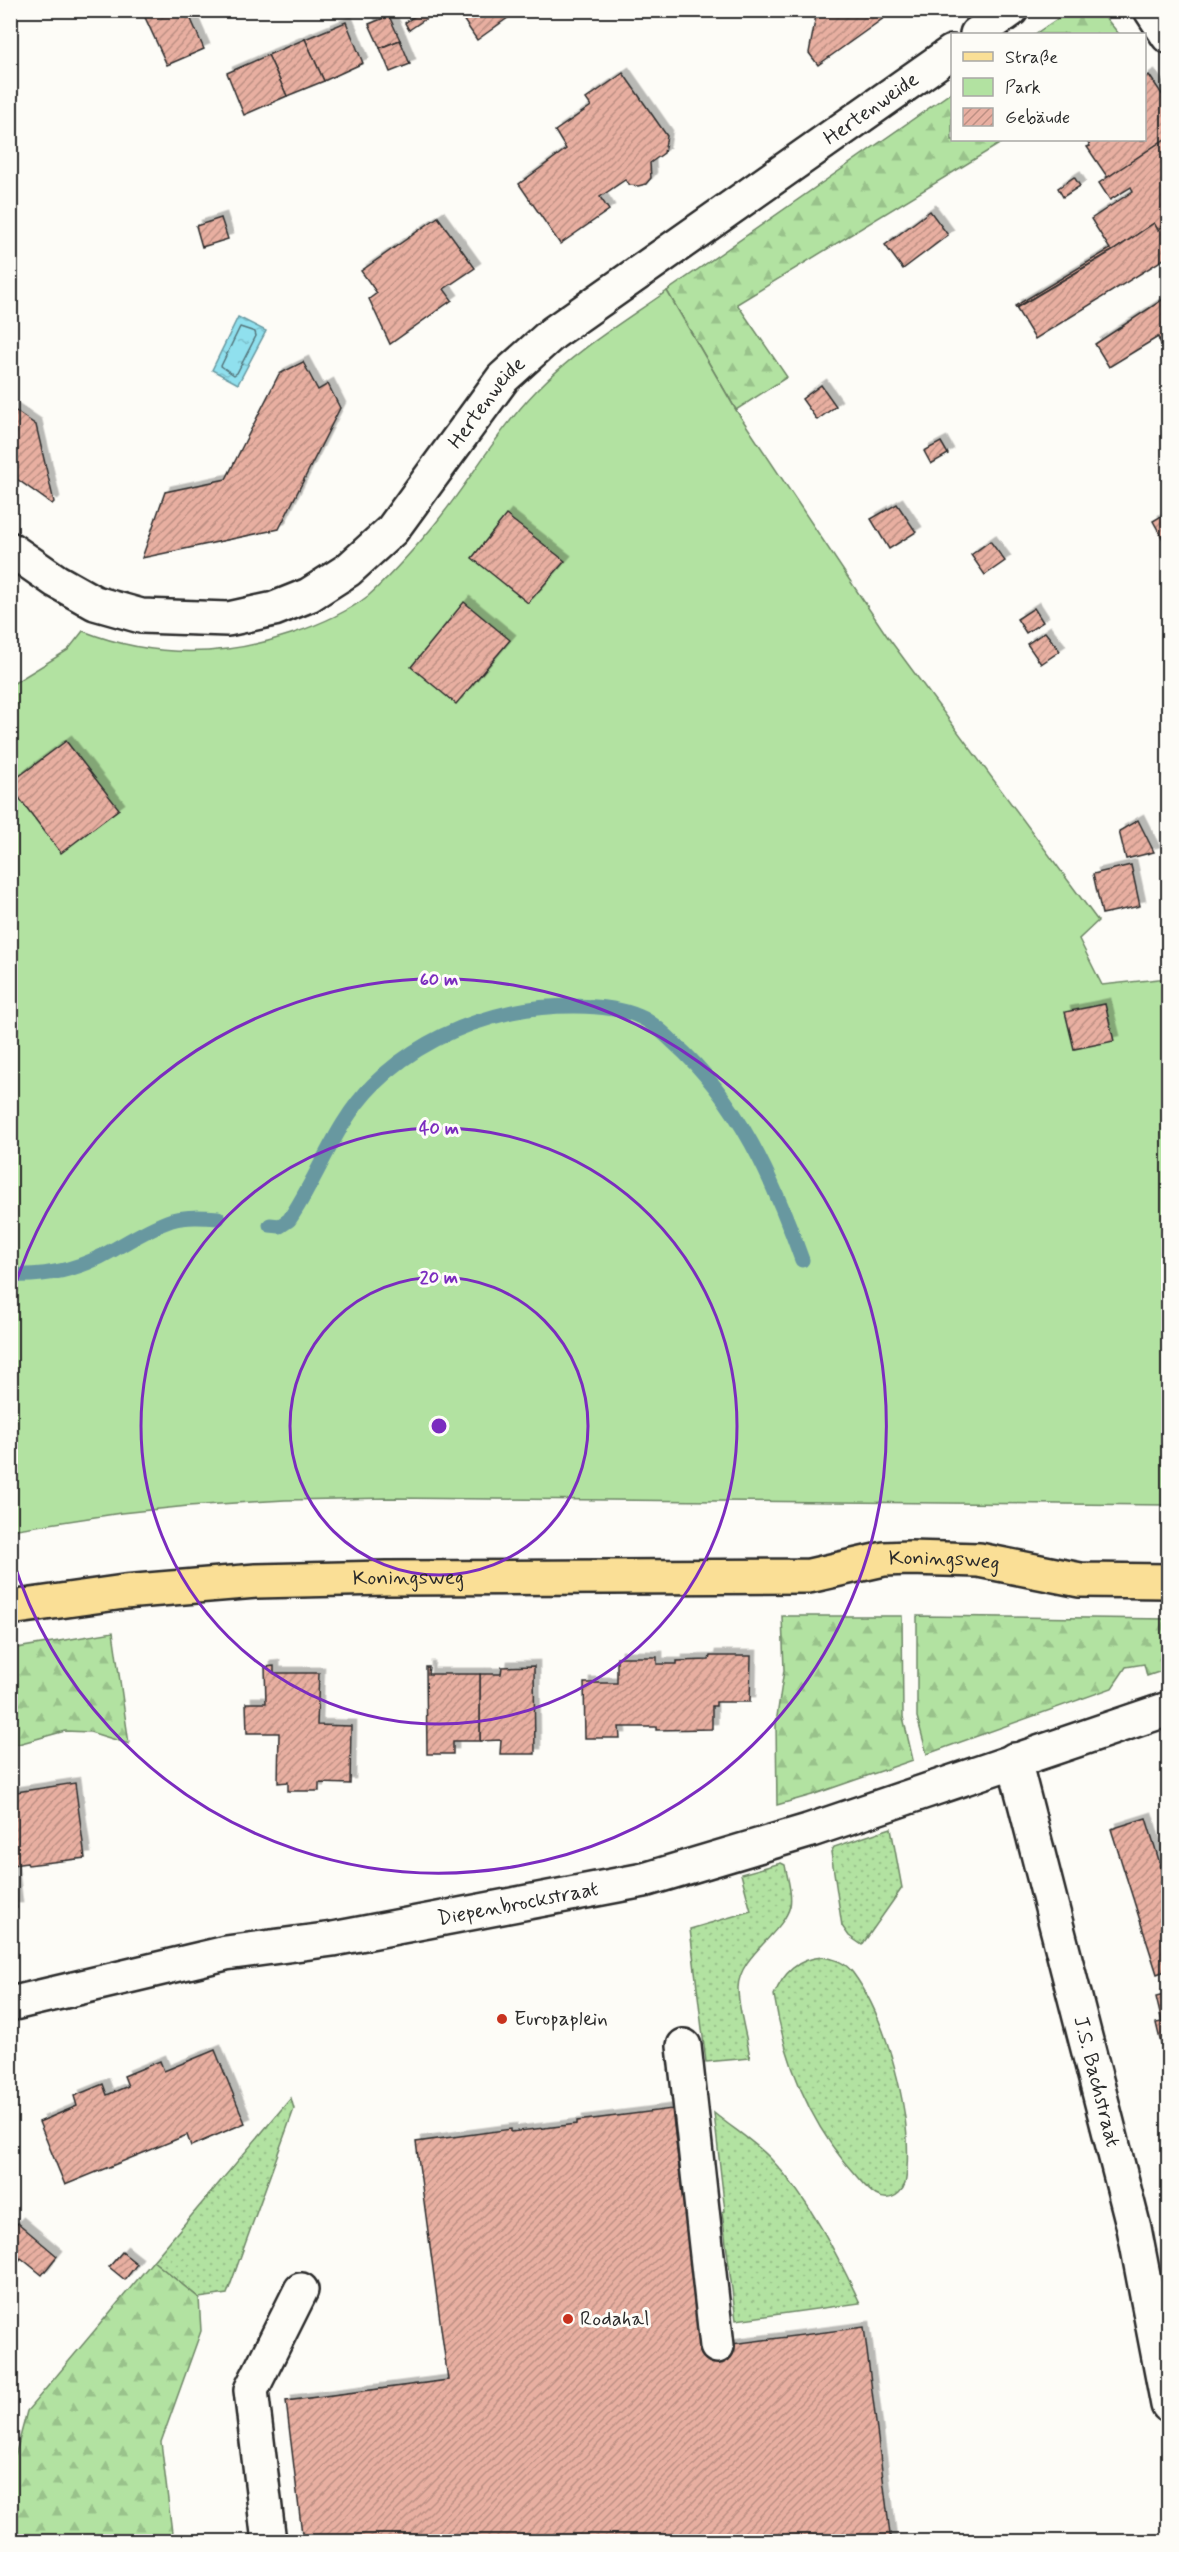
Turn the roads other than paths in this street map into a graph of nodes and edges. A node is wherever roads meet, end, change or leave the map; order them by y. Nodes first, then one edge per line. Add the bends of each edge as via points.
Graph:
1 (1011, 10) edge
2 (1151, 10) edge
3 (978, 33) edge
4 (1168, 36) edge
5 (951, 53) edge
6 (10, 549) edge
7 (1168, 1581) edge
8 (10, 1608) edge
9 (1168, 1709) edge
10 (1014, 1760) junction
11 (10, 2004) edge
12 (684, 2046) dead end
13 (300, 2290) dead end
14 (717, 2346) dead end
15 (1168, 2405) edge
16 (269, 2541) edge

1 - 3 street
2 - 4 street
5 - 6 street, Hertenweide via 553,333 503,378 392,530 348,570 309,595 274,609 228,619 141,616 95,603
7 - 8 main road, Koningsweg via 1080,1580 979,1560 910,1558 884,1559 809,1576 256,1581 124,1592
9 - 10 street
10 - 11 street, Diepenbrockstraat via 808,1831 644,1880 333,1939 226,1953
10 - 15 street, J.S. Bachstraat via 1134,2228
12 - 14 street
13 - 16 street via 251,2390

